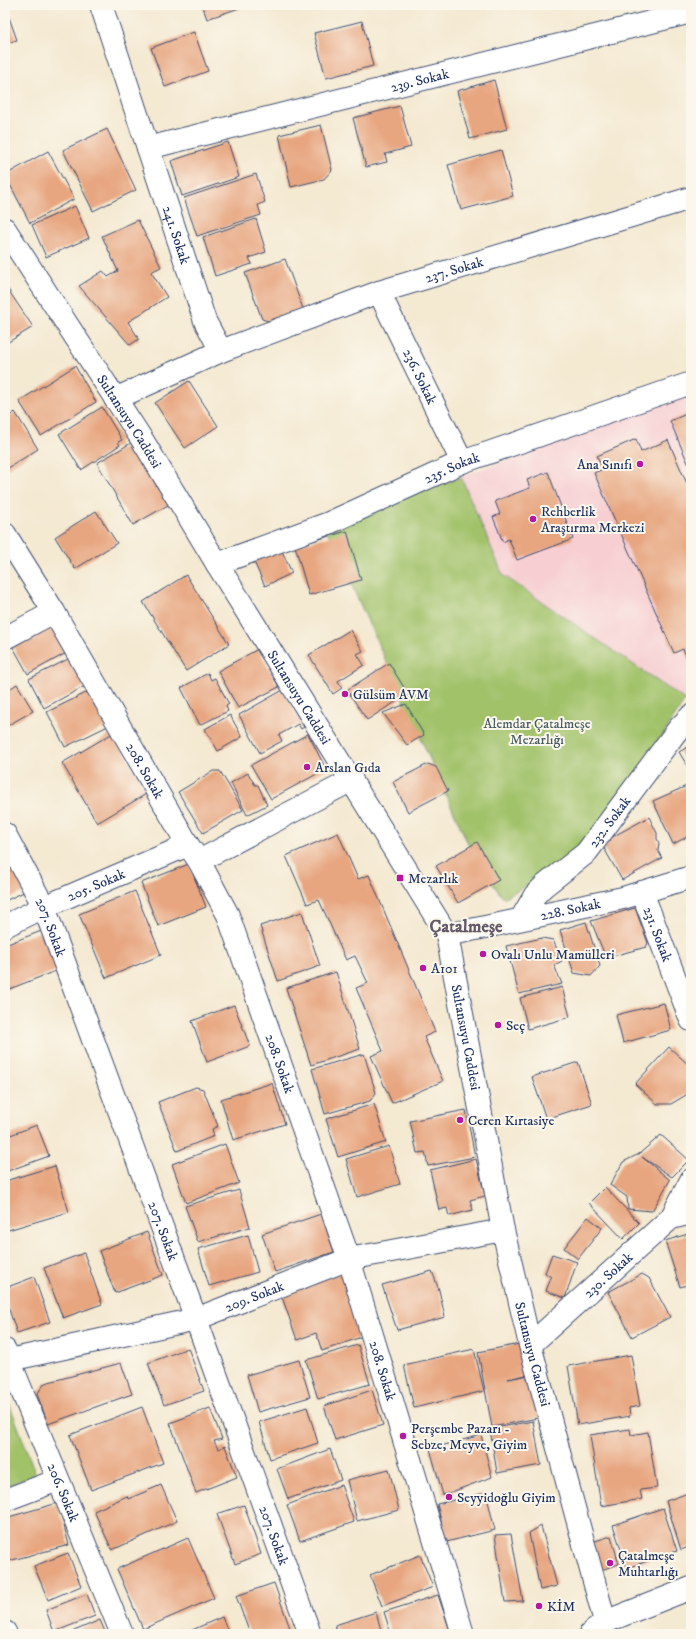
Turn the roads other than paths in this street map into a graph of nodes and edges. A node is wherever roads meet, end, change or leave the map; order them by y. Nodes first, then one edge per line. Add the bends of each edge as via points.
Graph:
1 (101, 5) edge
2 (691, 12) edge
3 (148, 148) junction
4 (691, 198) edge
5 (5, 229) edge
6 (379, 292) junction
7 (221, 352) junction
8 (691, 383) edge
9 (115, 399) junction
10 (462, 462) junction
11 (5, 534) edge
12 (217, 564) junction
13 (54, 612) junction
14 (5, 638) edge
15 (691, 716) edge
16 (352, 780) junction
17 (5, 834) edge
18 (193, 853) junction
19 (691, 878) edge
20 (642, 892) junction
21 (44, 907) junction
22 (521, 919) junction
23 (5, 926) edge
24 (447, 934) junction
25 (691, 1020) edge
26 (691, 1180) edge
27 (681, 1215) edge
28 (503, 1230) junction
29 (349, 1260) junction
30 (196, 1319) junction
31 (530, 1346) junction
32 (6, 1357) edge
33 (58, 1480) junction
34 (5, 1500) edge
35 (691, 1588) edge
36 (598, 1628) edge
37 (122, 1634) edge
38 (310, 1634) edge
39 (463, 1634) edge

1 - 3 street, 241. Sokak
2 - 3 street, 239. Sokak
3 - 7 street, 241. Sokak via 205,321
4 - 6 street, 237. Sokak
5 - 9 street, Sultansuyu Caddesi
6 - 7 street, 237. Sokak
6 - 10 street, 236. Sokak
7 - 9 street
8 - 10 street, 235. Sokak
9 - 12 street, Sultansuyu Caddesi
10 - 12 street, 235. Sokak via 329,523
11 - 13 street, 208. Sokak
12 - 16 street, Sultansuyu Caddesi
13 - 14 street
13 - 18 street, 208. Sokak
15 - 22 street, 232. Sokak via 679,728 586,853 535,895
16 - 18 street, 205. Sokak
16 - 24 street, Sultansuyu Caddesi
17 - 21 street, 207. Sokak
18 - 21 street, 205. Sokak
18 - 29 street, 208. Sokak via 228,915
19 - 20 street, 228. Sokak
20 - 22 street, 228. Sokak
20 - 25 street, 231. Sokak
21 - 23 street, 205. Sokak
21 - 30 street, 207. Sokak
22 - 24 street, 228. Sokak
24 - 28 street, Sultansuyu Caddesi
26 - 27 street
27 - 31 street, 230. Sokak
28 - 29 street, 209. Sokak
28 - 31 street, Sultansuyu Caddesi
29 - 30 street, 209. Sokak
29 - 39 street, 208. Sokak
30 - 32 street, 209. Sokak
30 - 38 street, 207. Sokak
31 - 36 street, Sultansuyu Caddesi
32 - 33 street, 206. Sokak
33 - 34 street
33 - 37 street, 206. Sokak
35 - 36 street

